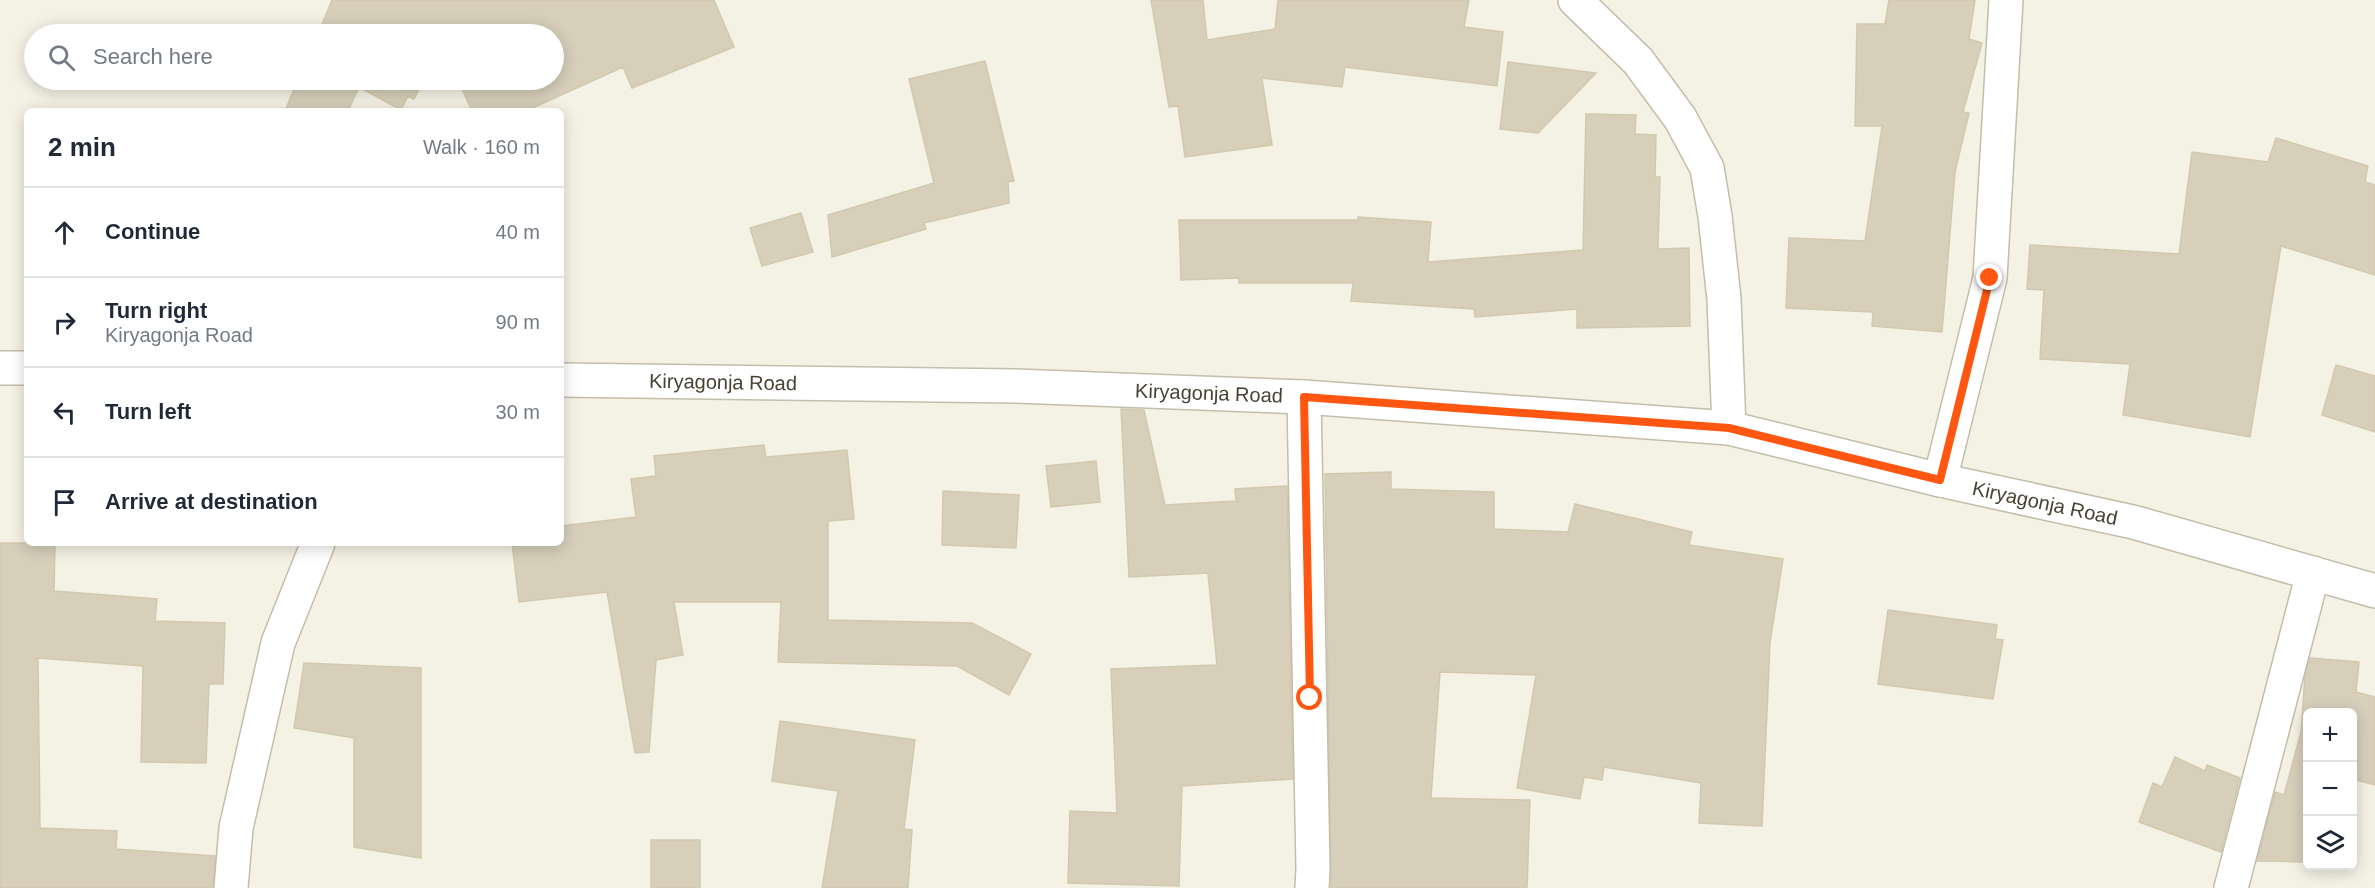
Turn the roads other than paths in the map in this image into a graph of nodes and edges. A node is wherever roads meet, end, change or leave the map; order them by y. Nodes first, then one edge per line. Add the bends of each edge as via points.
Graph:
1 (1575, 0) edge
2 (2006, 0) edge
3 (0, 368) edge
4 (24, 368) edge
5 (564, 380) edge
6 (1304, 397) junction
7 (1729, 428) junction
8 (1940, 480) junction
9 (317, 546) edge
10 (2313, 573) junction
11 (2375, 591) edge
12 (231, 888) edge
13 (1312, 888) edge
14 (2231, 888) edge

1 - 7 street via 1638,61 1680,117 1707,168 1724,299
2 - 8 street via 1990,278
3 - 4 street
5 - 6 street, Kiryagonja Road via 1015,386
6 - 7 street, Kiryagonja Road
6 - 13 street
7 - 8 street, Kiryagonja Road
8 - 10 street, Kiryagonja Road via 2133,522
9 - 12 street via 278,643 236,828
10 - 11 street, Kiryagonja Road
10 - 14 street

